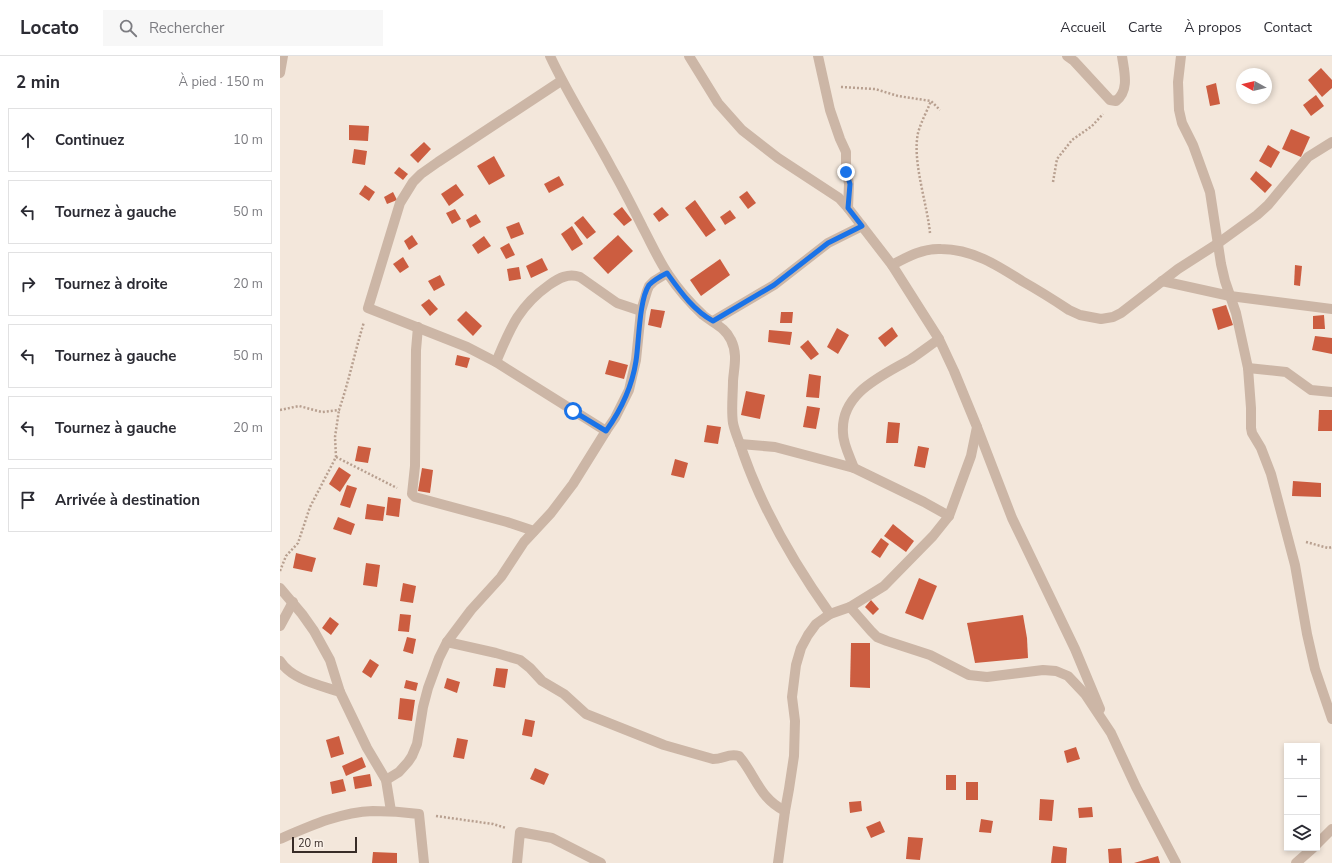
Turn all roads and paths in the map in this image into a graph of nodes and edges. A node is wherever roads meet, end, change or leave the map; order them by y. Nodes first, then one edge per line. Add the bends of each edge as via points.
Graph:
1 (283, 56) edge
2 (550, 56) edge
3 (689, 56) edge
4 (818, 56) edge
5 (1067, 56) edge
6 (1122, 56) edge
7 (1181, 56) edge
8 (280, 73) edge
9 (561, 81) junction
10 (825, 87) junction
11 (931, 101) junction
12 (1116, 101) junction
13 (940, 110) dead end
14 (1332, 142) edge
15 (1053, 182) dead end
16 (848, 208) junction
17 (862, 226) junction
18 (1217, 244) junction
19 (931, 250) junction
20 (892, 264) junction
21 (667, 273) junction
22 (1162, 281) junction
23 (1230, 296) junction
24 (368, 308) junction
25 (1332, 309) edge
26 (641, 311) junction
27 (713, 321) junction
28 (418, 328) junction
29 (938, 339) junction
30 (496, 362) junction
31 (1248, 368) junction
32 (1332, 392) edge
33 (280, 410) edge
34 (339, 410) junction
35 (977, 427) junction
36 (606, 431) junction
37 (740, 444) junction
38 (336, 457) junction
39 (854, 468) junction
40 (412, 494) junction
41 (949, 516) junction
42 (534, 531) junction
43 (1288, 538) junction
44 (1332, 547) edge
45 (280, 571) edge
46 (280, 588) edge
47 (292, 602) junction
48 (850, 607) junction
49 (830, 614) junction
50 (280, 626) edge
51 (447, 642) junction
52 (280, 661) edge
53 (340, 692) junction
54 (1332, 719) edge
55 (1110, 733) junction
56 (386, 780) junction
57 (391, 811) junction
58 (785, 811) junction
59 (419, 814) junction
60 (1332, 829) edge
61 (520, 832) junction
62 (280, 839) edge
63 (1320, 841) edge
64 (1310, 851) edge
65 (424, 863) edge
66 (517, 863) edge
67 (601, 863) edge
68 (778, 863) edge
69 (1176, 863) edge
70 (1296, 863) edge

1 - 8 street
2 - 9 street
3 - 16 street via 718,104 742,130 767,150 839,198
4 - 10 street
5 - 12 street via 1110,100
6 - 12 street via 1125,70 1124,92
7 - 18 street via 1179,110 1210,192
9 - 21 street via 601,149
9 - 24 street via 434,165 413,182 400,203
10 - 11 path via 875,89 898,96
10 - 16 street via 830,110 846,152 850,184
11 - 13 path
11 - 19 path via 918,133 917,160 928,217
12 - 15 path via 1060,154
14 - 18 street via 1308,157 1257,215
16 - 17 street
17 - 20 street
17 - 27 street via 828,243 774,285
18 - 22 street
18 - 23 street
19 - 20 street
19 - 22 street via 941,248 979,256 1069,310 1102,319 1121,312
20 - 29 street
21 - 26 street via 649,286
21 - 27 street via 695,307
22 - 23 street
23 - 25 street
23 - 31 street
24 - 28 street
24 - 34 path
26 - 30 street via 616,303 580,277 567,275 540,291 526,305 513,325
26 - 36 street via 636,360 629,390
27 - 37 street via 727,332 734,346 736,362 732,413
28 - 30 street via 467,347
28 - 40 street
29 - 35 street
29 - 39 street via 860,391 852,400 845,412 843,434
30 - 36 street
31 - 32 street via 1286,372 1310,390
31 - 43 street via 1252,433 1271,474
33 - 34 path via 299,406 322,412
34 - 38 path via 335,437
35 - 41 street via 969,463
35 - 55 street via 1012,518 1075,649
36 - 42 street via 551,514
37 - 39 street via 775,447
37 - 49 street via 748,468 774,523 811,587
38 - 40 path
38 - 45 path via 310,507 298,543 286,556
39 - 41 street
40 - 42 street
41 - 48 street via 884,586
42 - 51 street via 517,551 501,577
43 - 44 path
43 - 54 street via 1315,670
46 - 47 street
47 - 50 street
47 - 53 street via 314,631 330,660
48 - 49 street
48 - 55 street via 878,637 930,656 969,675 987,677 1043,670 1056,671 1068,676 1085,694
49 - 58 street via 816,624 808,635 800,648 796,665 792,697 795,721 794,756
51 - 56 street via 428,688 417,744 412,756 399,772
51 - 58 street via 520,660 542,681 564,694 586,714 664,745 713,759 729,755 740,756 765,797
52 - 53 street via 294,674
53 - 56 street via 367,748
55 - 69 street
56 - 57 street
57 - 59 street
57 - 62 street via 372,811 337,817
58 - 68 street
59 - 61 path via 494,824
59 - 65 street
60 - 63 street
61 - 66 street
61 - 67 street via 552,838
64 - 70 street

